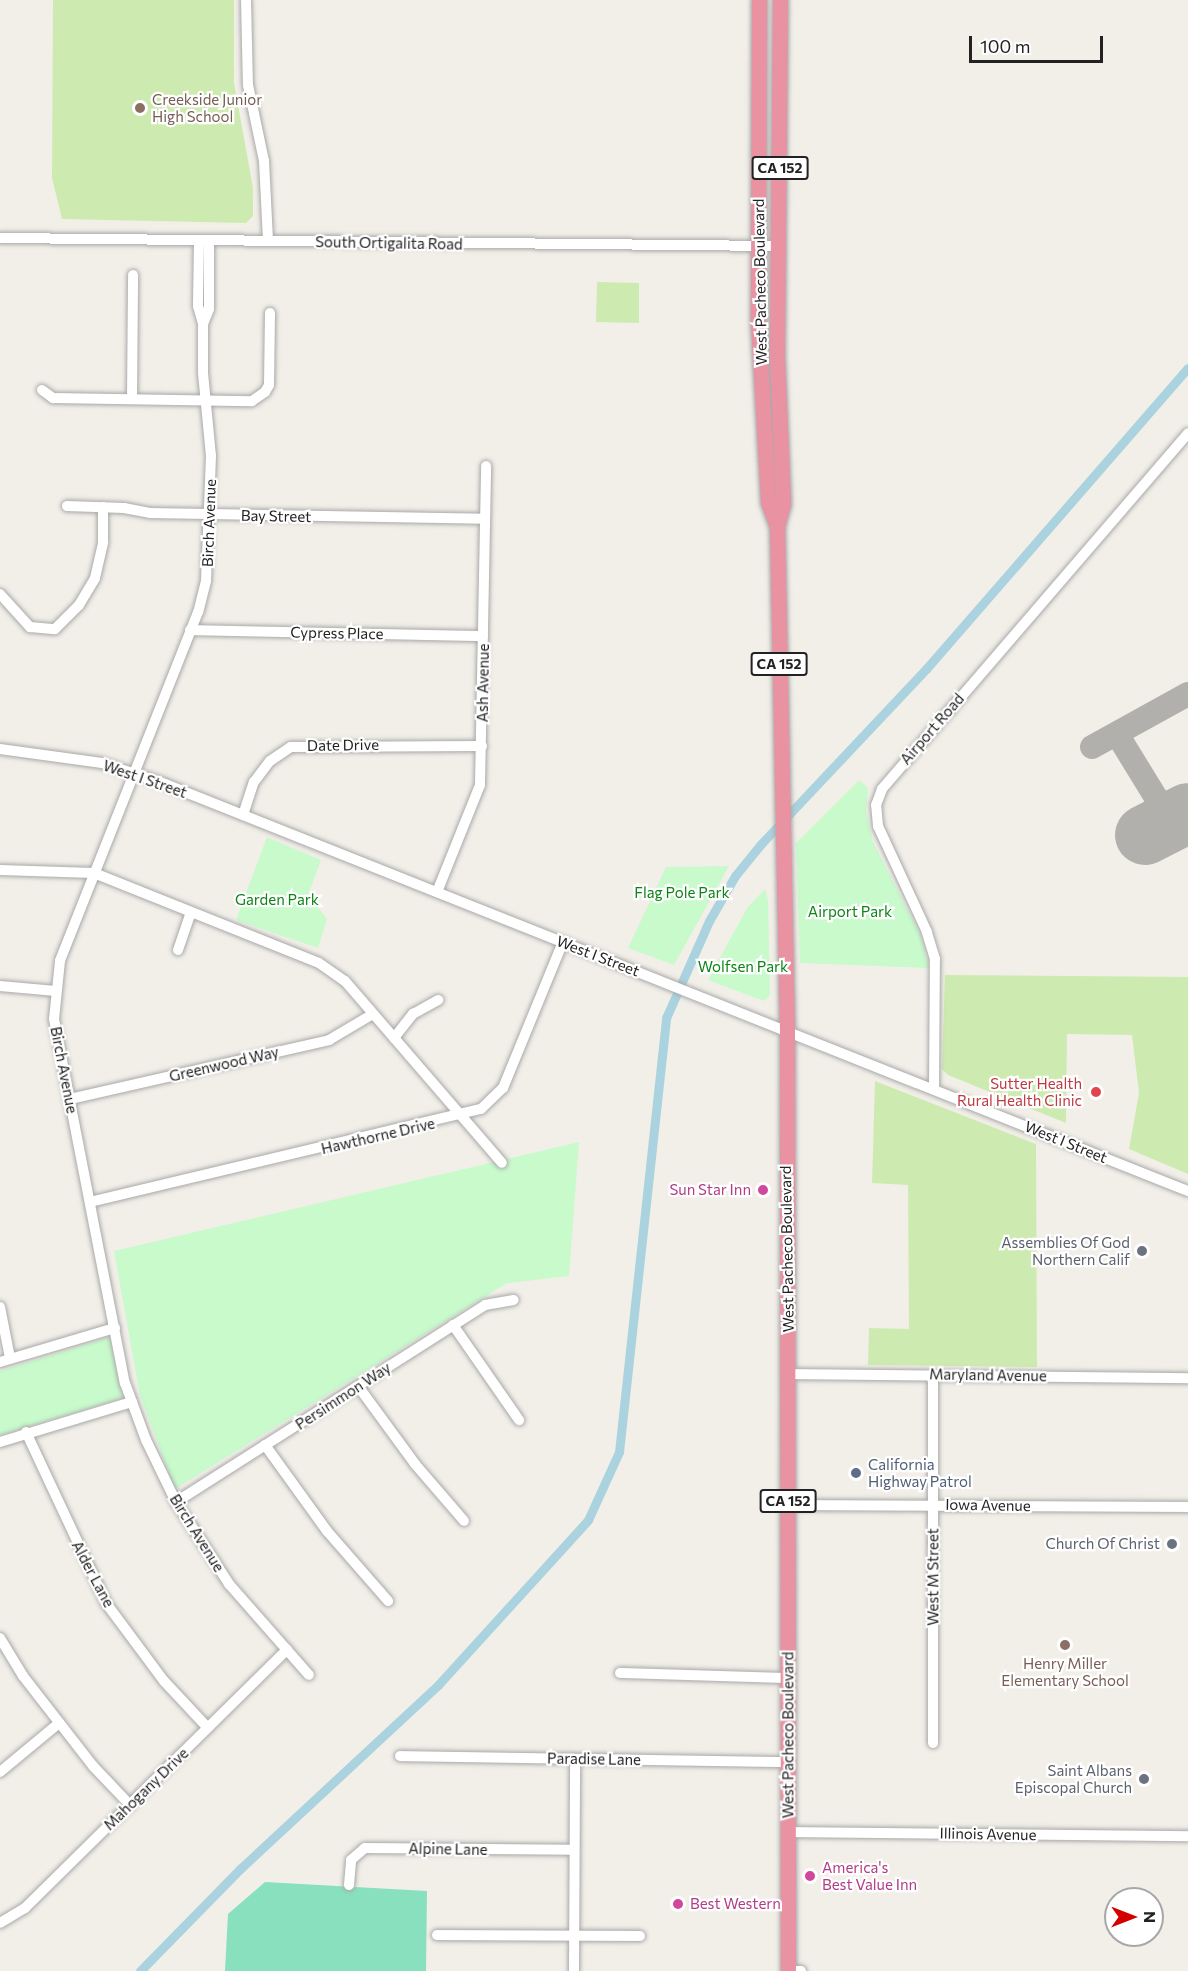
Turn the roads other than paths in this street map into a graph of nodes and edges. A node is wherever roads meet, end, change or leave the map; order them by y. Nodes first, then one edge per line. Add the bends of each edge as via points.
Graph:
1 (246, 0) edge
2 (759, 0) edge
3 (769, 0) edge
4 (780, 0) edge
5 (780, 86) junction
6 (0, 238) edge
7 (204, 241) junction
8 (267, 242) junction
9 (758, 246) junction
10 (778, 246) junction
11 (133, 275) dead end
12 (270, 313) dead end
13 (42, 390) dead end
14 (132, 399) junction
15 (206, 400) junction
16 (1188, 434) edge
17 (486, 466) dead end
18 (67, 506) dead end
19 (104, 507) junction
20 (210, 514) junction
21 (485, 519) junction
22 (777, 526) junction
23 (0, 594) edge
24 (190, 630) junction
25 (483, 636) junction
26 (482, 746) junction
27 (0, 748) edge
28 (134, 772) junction
29 (243, 815) junction
30 (0, 870) edge
31 (94, 873) junction
32 (437, 892) junction
33 (191, 912) junction
34 (563, 942) junction
35 (178, 950) dead end
36 (0, 986) edge
37 (56, 991) junction
38 (438, 1000) dead end
39 (373, 1014) junction
40 (787, 1030) junction
41 (394, 1038) junction
42 (934, 1089) junction
43 (70, 1100) junction
44 (462, 1117) junction
45 (502, 1163) dead end
46 (1188, 1191) edge
47 (90, 1202) junction
48 (514, 1300) dead end
49 (0, 1307) edge
50 (453, 1325) junction
51 (115, 1328) junction
52 (5, 1360) edge
53 (789, 1374) junction
54 (933, 1375) junction
55 (1188, 1378) edge
56 (358, 1386) junction
57 (132, 1402) junction
58 (519, 1420) dead end
59 (26, 1432) junction
60 (0, 1442) edge
61 (266, 1445) junction
62 (176, 1502) junction
63 (788, 1504) junction
64 (933, 1504) junction
65 (1188, 1507) edge
66 (464, 1521) dead end
67 (388, 1601) dead end
68 (0, 1638) edge
69 (287, 1650) junction
70 (620, 1673) dead end
71 (309, 1676) dead end
72 (788, 1678) junction
73 (59, 1723) junction
74 (208, 1728) junction
75 (933, 1743) dead end
76 (399, 1756) dead end
77 (575, 1759) junction
78 (788, 1762) junction
79 (0, 1772) edge
80 (130, 1805) junction
81 (788, 1832) junction
82 (1188, 1836) edge
83 (574, 1850) junction
84 (349, 1885) dead end
85 (0, 1923) edge
86 (437, 1935) dead end
87 (574, 1936) junction
88 (640, 1936) dead end
89 (574, 1971) edge
90 (788, 1971) edge
91 (801, 1971) edge

1 - 8 street via 248,85 264,161
2 - 9 highway, West Pacheco Boulevard / CA 152
3 - 5 highway via 772,80
4 - 5 highway, West Pacheco Boulevard / CA 152
5 - 10 highway, West Pacheco Boulevard / CA 152
6 - 7 street, South Ortigalita Road
7 - 8 street, South Ortigalita Road
7 - 15 street, Birch Avenue via 198,306 203,324
8 - 9 street, South Ortigalita Road
9 - 10 street, South Ortigalita Road
9 - 22 highway, West Pacheco Boulevard / CA 152 via 768,502
10 - 22 highway, West Pacheco Boulevard / CA 152 via 777,358 783,504
11 - 14 street
12 - 15 street via 269,384 263,395 252,401
13 - 14 street via 53,398
14 - 15 street
15 - 20 street, Birch Avenue
16 - 42 street, Airport Road via 882,789 876,805 878,826 927,932 935,959
17 - 21 street, Ash Avenue
18 - 19 street, Bay Street
19 - 20 street, Bay Street
19 - 23 street via 103,542 95,578 79,605 56,629 30,627
20 - 21 street, Bay Street
20 - 24 street, Birch Avenue via 206,581
21 - 25 street, Ash Avenue
22 - 40 highway, West Pacheco Boulevard / CA 152
24 - 25 street, Cypress Place
24 - 28 street, Birch Avenue
25 - 26 street, Ash Avenue
26 - 29 street, Date Drive via 291,747 270,761 254,782
26 - 32 street, Ash Avenue via 480,785
27 - 28 street, West I Street via 58,754
28 - 29 street, West I Street
28 - 31 street, Birch Avenue
29 - 32 street, West I Street
30 - 31 street
31 - 33 street
31 - 37 street, Birch Avenue via 60,961
32 - 34 street, West I Street
33 - 35 street
33 - 39 street via 319,963 345,981
34 - 40 street, West I Street
34 - 44 street, Hawthorne Drive via 503,1088 481,1109
36 - 37 street
37 - 43 street, Birch Avenue via 54,1019
38 - 41 street via 413,1014
39 - 41 street
39 - 43 street, Greenwood Way via 329,1040
40 - 42 street, West I Street
40 - 53 highway, West Pacheco Boulevard / CA 152
41 - 44 street
42 - 46 street, West I Street
43 - 47 street, Birch Avenue
44 - 45 street
44 - 47 street, Hawthorne Drive
47 - 51 street, Birch Avenue
48 - 50 street, Persimmon Way via 485,1305
49 - 52 street
50 - 56 street, Persimmon Way
50 - 58 street
51 - 52 street
51 - 57 street, Birch Avenue
53 - 54 street, Maryland Avenue
53 - 63 highway, West Pacheco Boulevard / CA 152
54 - 55 street, Maryland Avenue
54 - 64 street, West M Street
56 - 61 street, Persimmon Way
56 - 66 street via 415,1464
57 - 59 street
57 - 62 street, Birch Avenue
59 - 60 street
59 - 74 street, Alder Lane via 106,1603 164,1682
61 - 62 street, Persimmon Way
61 - 67 street via 327,1531
62 - 69 street, Birch Avenue via 229,1584
63 - 64 street, Iowa Avenue
63 - 72 highway, West Pacheco Boulevard / CA 152
64 - 65 street, Iowa Avenue
64 - 75 street, West M Street
68 - 73 street
69 - 71 street, Birch Avenue
69 - 74 street, Mahogany Drive
70 - 72 street
72 - 78 highway, West Pacheco Boulevard / CA 152
73 - 79 street
73 - 80 street
74 - 80 street, Mahogany Drive
76 - 77 street, Paradise Lane
77 - 78 street, Paradise Lane
77 - 83 street
78 - 81 highway, West Pacheco Boulevard / CA 152
80 - 85 street, Mahogany Drive via 25,1908
81 - 82 street, Illinois Avenue
81 - 90 highway, West Pacheco Boulevard / CA 152
83 - 84 street, Alpine Lane via 365,1848 351,1860
83 - 87 street
86 - 87 street
87 - 88 street
87 - 89 street
90 - 91 street

